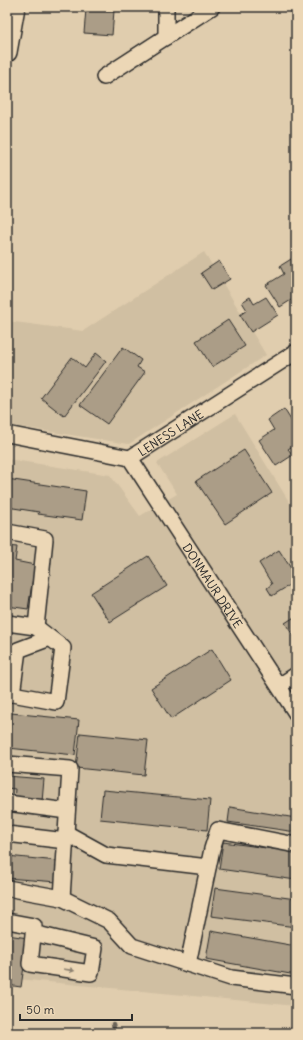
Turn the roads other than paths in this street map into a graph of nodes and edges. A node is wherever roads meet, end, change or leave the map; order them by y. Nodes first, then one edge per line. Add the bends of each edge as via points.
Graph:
1 (15, 7) edge
2 (166, 7) edge
3 (212, 7) edge
4 (166, 37) junction
5 (7, 52) edge
6 (104, 77) dead end
7 (296, 352) edge
8 (7, 434) edge
9 (130, 458) junction
10 (7, 532) edge
11 (7, 623) edge
12 (36, 627) junction
13 (50, 638) junction
14 (296, 675) edge
15 (279, 686) junction
16 (9, 694) edge
17 (296, 713) edge
18 (7, 764) edge
19 (7, 804) edge
20 (67, 811) junction
21 (7, 834) edge
22 (66, 837) junction
23 (296, 845) edge
24 (208, 867) junction
25 (7, 888) edge
26 (62, 898) junction
27 (7, 921) edge
28 (33, 933) junction
29 (188, 964) junction
30 (296, 986) edge

1 - 5 main road
2 - 4 street
3 - 4 street
4 - 6 street
7 - 9 street, LENESS LANE
8 - 9 street, LENESS LANE
9 - 15 street, DONMAUR DRIVE
10 - 12 street via 46,539
11 - 12 street
12 - 13 street
13 - 16 street via 18,650
13 - 16 street via 63,648 56,702
14 - 15 street
15 - 17 street, DONMAUR DRIVE
18 - 20 street via 70,769
19 - 20 street
20 - 22 street
21 - 22 street
22 - 24 street via 106,854
22 - 26 street
23 - 24 street via 218,830
24 - 29 street
25 - 26 street
26 - 29 street via 109,921 132,946
27 - 28 street via 34,926
28 -> 28 street via 30,964 91,973 95,948
29 - 30 street via 231,978

